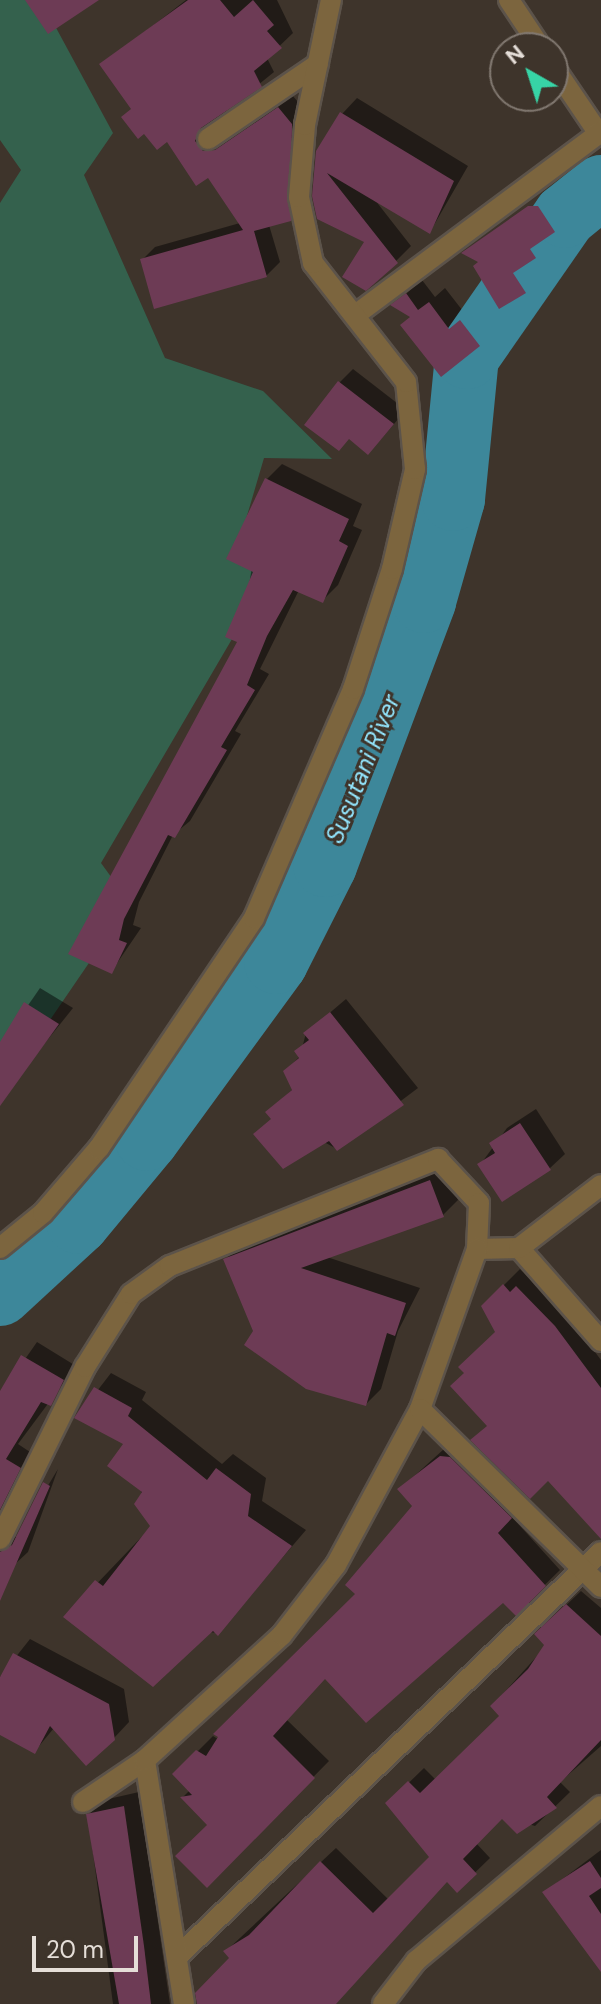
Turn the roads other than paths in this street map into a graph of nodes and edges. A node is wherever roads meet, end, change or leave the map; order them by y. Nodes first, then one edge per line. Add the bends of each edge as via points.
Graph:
1 (331, 0) edge
2 (519, 4) edge
3 (533, 32) edge
4 (318, 64) junction
5 (569, 89) edge
6 (600, 133) edge
7 (208, 139) dead end
8 (358, 313) junction
9 (601, 1185) edge
10 (0, 1248) edge
11 (519, 1248) junction
12 (477, 1249) junction
13 (601, 1341) edge
14 (420, 1409) junction
15 (0, 1539) edge
16 (601, 1552) edge
17 (582, 1571) junction
18 (601, 1587) edge
19 (145, 1760) junction
20 (83, 1802) dead end
21 (601, 1806) edge
22 (177, 1957) junction
23 (184, 2004) edge
24 (383, 2004) edge

1 - 4 street
2 - 3 street
4 - 7 street
4 - 8 street via 299,197 313,263
5 - 6 street
6 - 8 street
8 - 10 street via 406,382 415,469 353,689 254,918 99,1148 43,1213
9 - 11 street
11 - 12 street
11 - 13 street
12 - 14 street
12 - 15 street via 479,1203 438,1159 170,1266 131,1294 85,1367
14 - 17 street
14 - 19 street via 336,1565 282,1635
16 - 17 street
17 - 18 street
17 - 22 street
19 - 20 street
19 - 22 street
21 - 24 street via 416,1961
22 - 23 street

